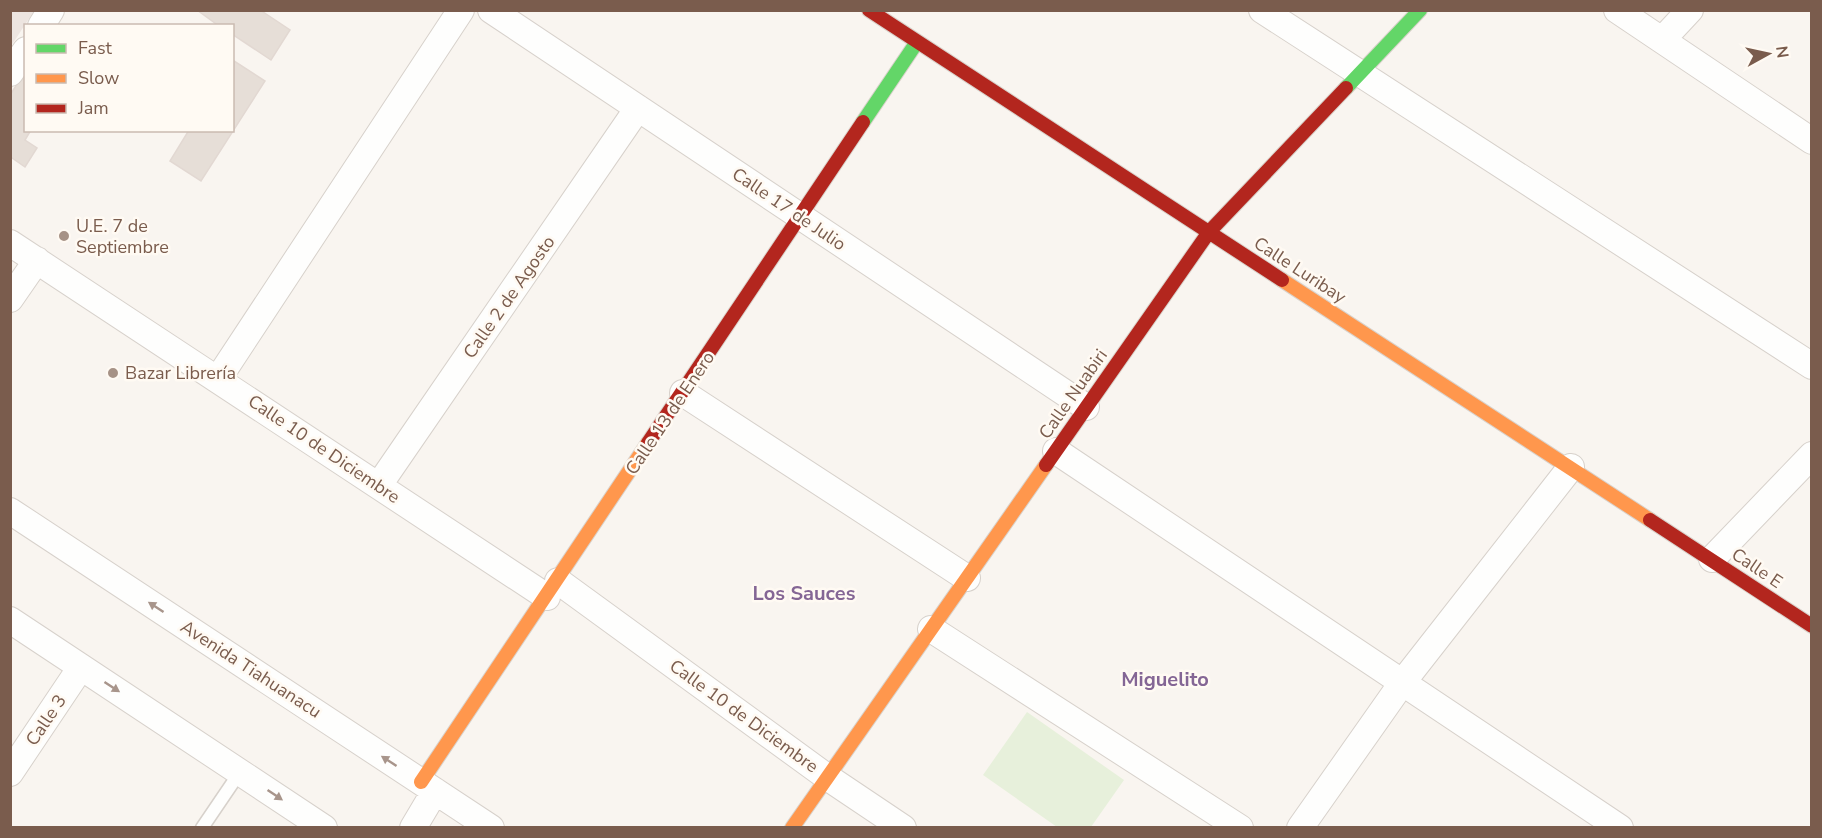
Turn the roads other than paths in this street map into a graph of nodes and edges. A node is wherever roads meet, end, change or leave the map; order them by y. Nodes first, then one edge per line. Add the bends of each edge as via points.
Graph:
1 (51, 10) edge
2 (461, 10) edge
3 (491, 10) edge
4 (869, 10) edge
5 (1262, 10) edge
6 (1420, 10) edge
7 (1617, 10) edge
8 (1690, 10) edge
9 (42, 24) edge
10 (1662, 40) junction
11 (918, 42) junction
12 (24, 53) edge
13 (10, 73) edge
14 (1360, 74) junction
15 (638, 108) junction
16 (1809, 136) edge
17 (801, 217) junction
18 (1209, 232) junction
19 (10, 243) edge
20 (37, 260) junction
21 (10, 299) edge
22 (1812, 366) edge
23 (218, 379) junction
24 (683, 393) junction
25 (1086, 407) junction
26 (1056, 451) junction
27 (1812, 455) edge
28 (1571, 468) junction
29 (379, 485) junction
30 (10, 511) edge
31 (1712, 559) junction
32 (967, 578) junction
33 (553, 589) junction
34 (10, 620) edge
35 (1812, 626) edge
36 (931, 629) junction
37 (81, 667) junction
38 (1402, 683) junction
39 (240, 772) junction
40 (10, 773) edge
41 (827, 777) junction
42 (428, 786) junction
43 (202, 828) edge
44 (324, 828) edge
45 (413, 828) edge
46 (491, 828) edge
47 (792, 828) edge
48 (903, 828) edge
49 (1240, 828) edge
50 (1300, 828) edge
51 (1620, 828) edge

1 - 9 street
2 - 23 street
3 - 15 street, Calle 17 de Julio
4 - 11 street, Calle Luribay
5 - 14 street
6 - 14 street, Calle Nuabiri
7 - 10 street
8 - 10 street
10 - 16 street
11 - 17 street, Calle 13 de Enero
11 - 18 street, Calle Luribay
12 - 13 street
14 - 18 street, Calle Nuabiri
14 - 22 street
15 - 17 street, Calle 17 de Julio
15 - 29 street, Calle 2 de Agosto
17 - 24 street, Calle 13 de Enero
17 - 25 street, Calle 17 de Julio
18 - 25 street, Calle Nuabiri
18 - 28 street, Calle Luribay
19 - 20 street, Calle 10 de Diciembre
20 - 21 street
20 - 23 street, Calle 10 de Diciembre
23 - 29 street, Calle 10 de Diciembre
24 - 32 street
24 - 33 street, Calle 13 de Enero
25 - 26 street, Calle Nuabiri
26 - 32 street, Calle Nuabiri
26 - 38 street
27 - 31 street
28 - 31 street, Calle Luribay
28 - 38 street
29 - 33 street, Calle 10 de Diciembre
42 -> 30 street, Avenida Tiahuanacu
31 - 35 street, Calle E
32 - 36 street, Calle Nuabiri
33 - 41 street, Calle 10 de Diciembre
33 - 42 street, Calle 13 de Enero
34 - 37 street
36 - 41 street, Calle Nuabiri
36 - 49 street
37 -> 39 street
37 - 40 street, Calle 3
38 - 50 street
38 - 51 street
39 - 43 lane
39 -> 44 street
41 - 47 street, Calle Nuabiri
41 - 48 street, Calle 10 de Diciembre
42 - 45 street, Calle 13 de Enero
42 - 46 street, Avenida Tiahuanacu

